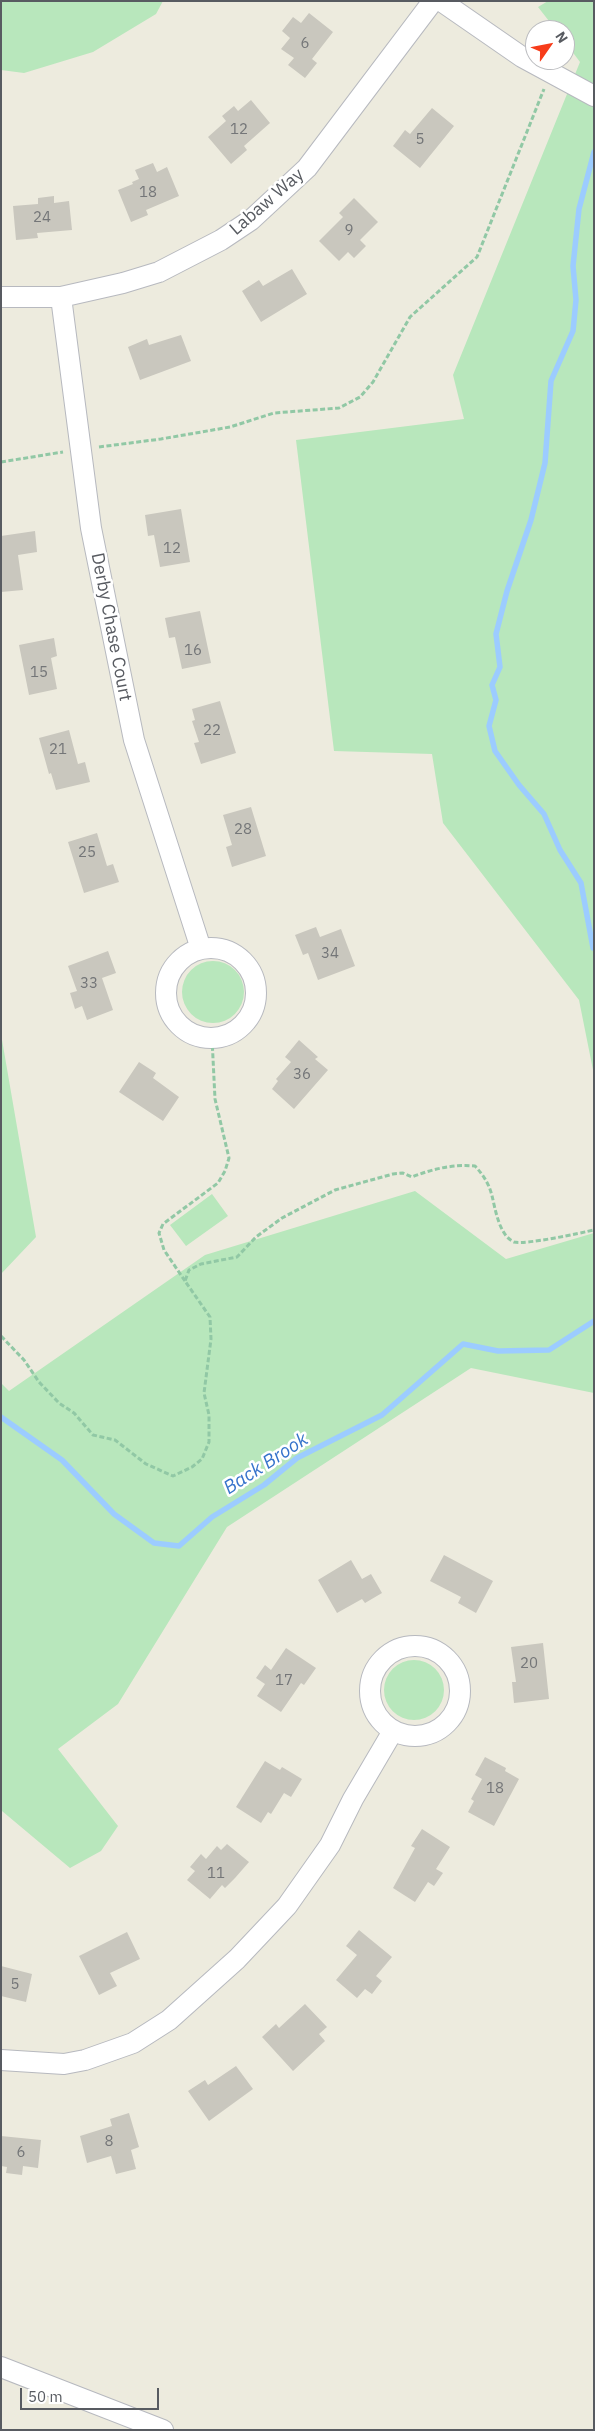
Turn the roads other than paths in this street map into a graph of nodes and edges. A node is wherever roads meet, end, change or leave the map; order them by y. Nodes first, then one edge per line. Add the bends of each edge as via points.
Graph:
1 (433, 1) edge
2 (441, 1) edge
3 (594, 96) edge
4 (1, 297) edge
5 (61, 297) junction
6 (201, 948) junction
7 (393, 1731) junction
8 (1, 2060) edge
9 (1, 2367) edge
10 (163, 2430) edge

1 - 5 street, Labaw Way via 307,168 251,220 199,253 159,272
2 - 3 street via 522,57
4 - 5 street, Labaw Way
5 - 6 street, Derby Chase Court via 90,528 134,740
6 - 6 street via 231,952 247,968 256,988 248,1018 238,1029 224,1036 196,1035 183,1028 167,1004 169,976 182,958
7 - 7 street via 406,1736 435,1732 456,1710 460,1696 459,1681 443,1656 416,1646 401,1648 377,1666 371,1679 373,1709 381,1722
7 - 8 street via 330,1845 287,1906 237,1959 169,2020 133,2043 85,2060 64,2064
9 - 10 street

